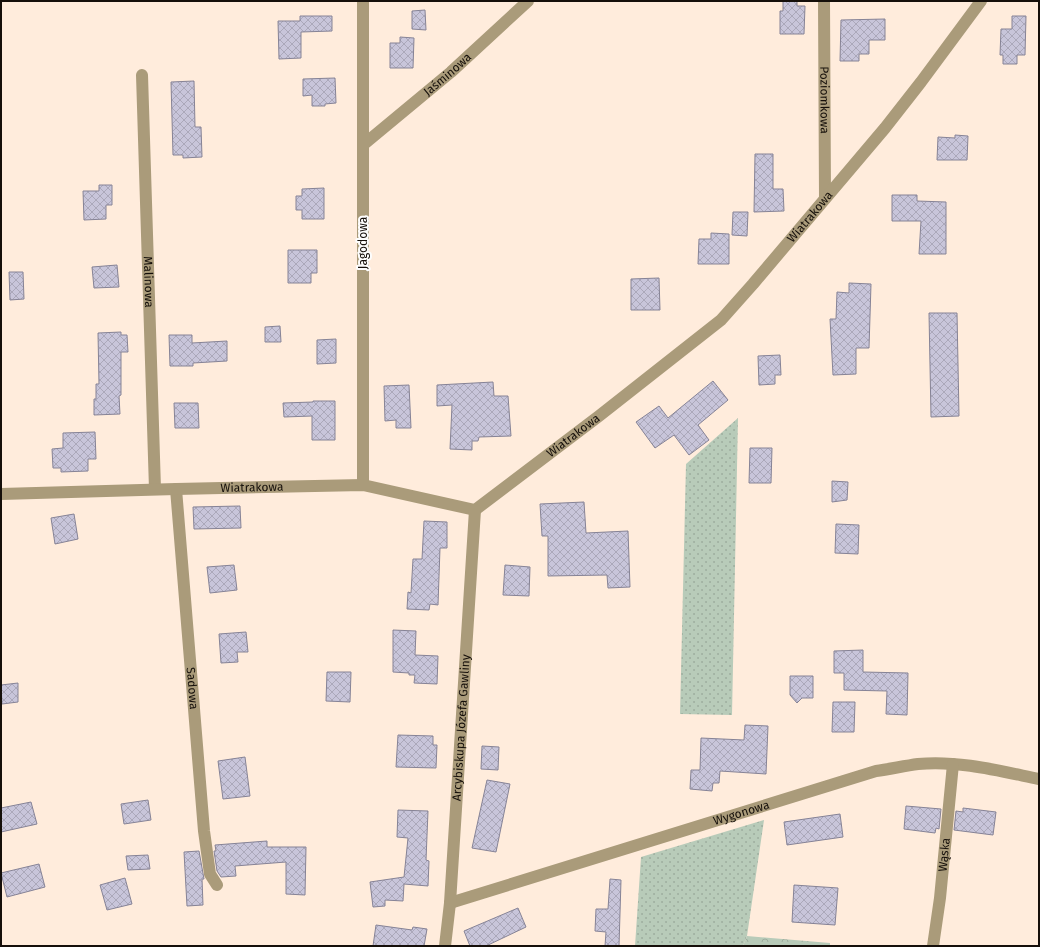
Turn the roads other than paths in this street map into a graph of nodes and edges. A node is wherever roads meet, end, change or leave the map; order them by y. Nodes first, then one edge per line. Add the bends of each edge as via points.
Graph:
1 (364, 1) edge
2 (528, 1) edge
3 (824, 1) edge
4 (981, 1) edge
5 (142, 75) dead end
6 (363, 145) junction
7 (826, 198) junction
8 (363, 486) junction
9 (155, 489) junction
10 (176, 489) junction
11 (1, 494) edge
12 (475, 510) junction
13 (953, 764) junction
14 (1039, 779) edge
15 (217, 885) dead end
16 (450, 903) junction
17 (445, 946) edge
18 (933, 946) edge

1 - 6 street, Jagodowa
2 - 6 street, Jaśminowa via 450,72
3 - 7 street, Poziomkowa
4 - 7 street, Wiatrakowa via 903,105
5 - 9 street, Malinowa
6 - 8 street, Jagodowa
7 - 12 street, Wiatrakowa via 721,320
8 - 10 street, Wiatrakowa
8 - 12 street, Wiatrakowa
9 - 10 street, Wiatrakowa
9 - 11 street, Wiatrakowa
10 - 15 street, Sadowa via 204,831 210,874
12 - 16 street, Arcybiskupa Józefa Gawliny
13 - 14 street, Wygonowa
13 - 16 street, Wygonowa via 918,764 876,771
13 - 18 street, Wąska
16 - 17 street, Arcybiskupa Józefa Gawliny

